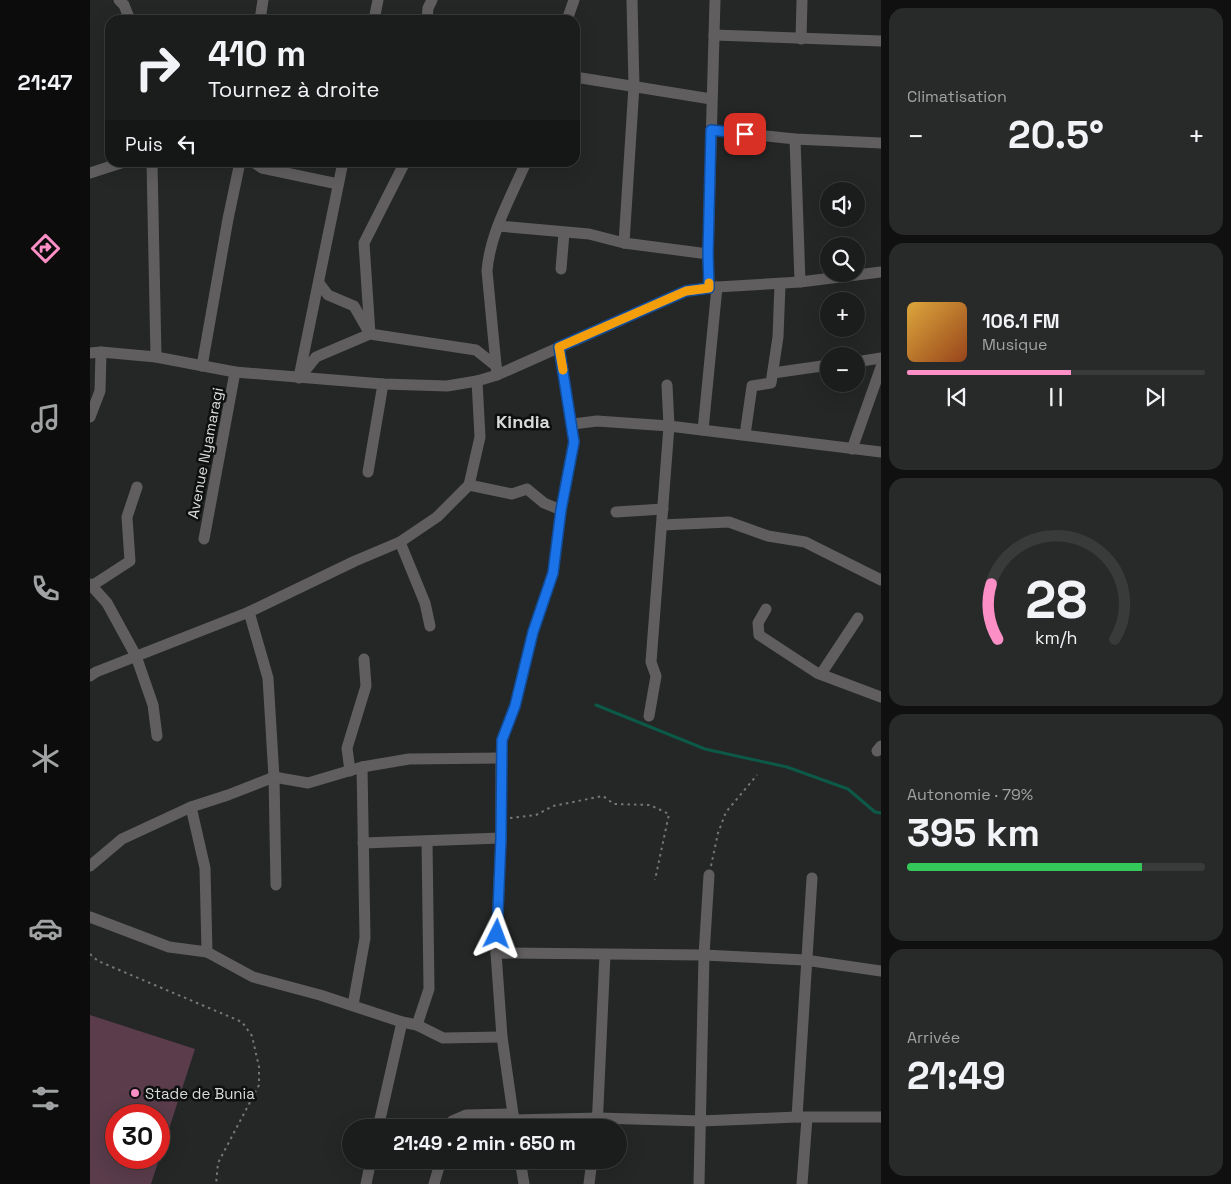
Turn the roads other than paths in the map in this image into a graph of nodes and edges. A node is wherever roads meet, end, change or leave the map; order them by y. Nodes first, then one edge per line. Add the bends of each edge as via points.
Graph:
1 (119, 0) edge
2 (263, 0) edge
3 (378, 0) edge
4 (432, 0) edge
5 (574, 0) edge
6 (632, 0) edge
7 (715, 0) edge
8 (802, 0) edge
9 (128, 15) edge
10 (261, 15) edge
11 (375, 15) edge
12 (427, 15) edge
13 (569, 15) edge
14 (714, 36) junction
15 (801, 39) junction
16 (881, 41) edge
17 (580, 78) edge
18 (634, 86) junction
19 (711, 99) junction
20 (711, 130) junction
21 (795, 139) junction
22 (881, 143) edge
23 (109, 167) edge
24 (152, 167) edge
25 (239, 167) edge
26 (260, 167) edge
27 (342, 167) edge
28 (402, 167) edge
29 (524, 167) edge
30 (90, 173) edge
31 (338, 184) junction
32 (498, 226) junction
33 (564, 232) junction
34 (624, 243) junction
35 (708, 254) junction
36 (561, 269) dead end
37 (881, 272) edge
38 (800, 282) junction
39 (319, 283) junction
40 (780, 284) junction
41 (713, 287) junction
42 (370, 334) junction
43 (559, 347) junction
44 (96, 352) edge
45 (156, 357) junction
46 (881, 358) edge
47 (865, 361) edge
48 (202, 366) junction
49 (820, 366) edge
50 (881, 367) edge
51 (496, 371) junction
52 (236, 372) junction
53 (773, 373) junction
54 (298, 378) junction
55 (477, 381) junction
56 (383, 384) junction
57 (667, 385) dead end
58 (90, 418) edge
59 (573, 424) junction
60 (669, 426) junction
61 (703, 430) junction
62 (745, 435) junction
63 (852, 449) junction
64 (881, 452) edge
65 (368, 472) dead end
66 (470, 485) junction
67 (137, 487) dead end
68 (663, 509) junction
69 (561, 510) junction
70 (616, 512) dead end
71 (662, 525) junction
72 (204, 539) dead end
73 (400, 542) junction
74 (881, 580) edge
75 (91, 585) edge
76 (766, 608) dead end
77 (249, 612) junction
78 (858, 618) dead end
79 (430, 626) dead end
80 (136, 656) junction
81 (364, 659) dead end
82 (821, 674) junction
83 (90, 676) edge
84 (881, 697) edge
85 (649, 716) dead end
86 (157, 736) dead end
87 (501, 758) junction
88 (362, 767) junction
89 (350, 771) junction
90 (274, 777) junction
91 (191, 806) junction
92 (501, 838) junction
93 (427, 841) junction
94 (363, 843) junction
95 (90, 866) edge
96 (709, 875) road end
97 (812, 878) dead end
98 (276, 885) dead end
99 (90, 916) edge
100 (207, 952) junction
101 (496, 953) junction
102 (605, 955) junction
103 (704, 955) junction
104 (806, 960) junction
105 (881, 971) edge
106 (354, 1005) junction
107 (402, 1022) junction
108 (417, 1025) junction
109 (502, 1037) junction
110 (881, 1117) edge
111 (802, 1118) junction
112 (380, 1119) edge
113 (456, 1119) edge
114 (506, 1119) edge
115 (514, 1119) edge
116 (598, 1119) edge
117 (701, 1121) junction
118 (627, 1122) edge
119 (369, 1169) edge
120 (438, 1169) edge
121 (522, 1169) edge
122 (591, 1169) edge
123 (366, 1184) edge
124 (434, 1184) edge
125 (524, 1184) edge
126 (589, 1184) edge
127 (699, 1184) edge
128 (802, 1184) edge

1 - 9 street
2 - 10 street
3 - 11 street
4 - 12 street
5 - 13 street
6 - 18 street
7 - 14 street
8 - 15 street
14 - 15 street
14 - 19 street
15 - 16 street
17 - 18 street
18 - 19 street
18 - 34 street
19 - 20 street
20 - 21 street
20 - 35 street
21 - 22 street
21 - 38 street
23 - 30 street
24 - 45 street
25 - 48 street
26 - 31 street
27 - 31 street
28 - 42 street via 364,243
29 - 32 street
31 - 39 street
32 - 33 street
32 - 51 street via 487,272
33 - 34 street via 589,234
33 - 36 street
34 - 35 street
35 - 41 street
37 - 38 street
38 - 40 street
39 - 42 street via 328,295 354,306
39 - 54 street
40 - 41 street
40 - 53 street
41 - 43 street via 686,291
41 - 61 street
42 - 51 street via 476,350
42 - 54 street via 316,357
43 - 51 street
43 - 59 street
44 - 45 street
44 - 58 street via 100,391
45 - 48 street
46 - 47 street
48 - 52 street
49 - 53 street
50 - 63 street
51 - 55 street
52 - 54 street
52 - 72 street, Avenue Nyamaragi
53 - 62 street via 771,383 752,386
54 - 56 street
55 - 56 street via 447,386
55 - 66 street via 480,437
56 - 65 street
57 - 60 street
59 - 60 street via 597,421
59 - 69 street via 574,442
60 - 61 street
60 - 68 street
61 - 62 street
62 - 63 street
63 - 64 street
66 - 69 street via 512,494 527,489 544,503
66 - 73 street via 437,517
67 - 75 street via 126,517 130,561
68 - 70 street
68 - 71 street
69 - 87 street via 553,573 533,632 515,706 502,740
71 - 74 street via 729,522 768,536 805,542
71 - 85 street via 650,662 656,676
73 - 77 street
73 - 79 street via 425,603
75 - 80 street via 107,603
76 - 82 street via 758,624 759,635
77 - 80 street
77 - 90 street via 268,678
78 - 82 street
80 - 83 street
80 - 86 street via 153,705
81 - 89 street via 366,686 347,748
82 - 84 street
87 - 88 street via 409,759
87 - 92 street
88 - 89 street
88 - 94 street
89 - 90 street via 308,783
90 - 91 street
90 - 98 street
91 - 95 street via 122,839
91 - 100 street via 205,868
92 - 93 street
92 - 101 street
93 - 94 street
93 - 108 street via 429,989
94 - 106 street via 366,938
96 - 103 street
97 - 104 street
99 - 100 street via 169,947
100 - 106 street via 253,977
101 - 102 street
101 - 109 street
102 - 103 street
102 - 116 street
103 - 104 street
103 - 117 street
104 - 105 street
104 - 111 street
106 - 107 street
107 - 108 street
107 - 112 street
108 - 109 street via 443,1038
109 - 115 street
110 - 111 street
111 - 117 street
111 - 128 street
113 - 114 street via 466,1114
117 - 118 street
117 - 127 street
119 - 123 street
120 - 124 street
121 - 125 street
122 - 126 street

